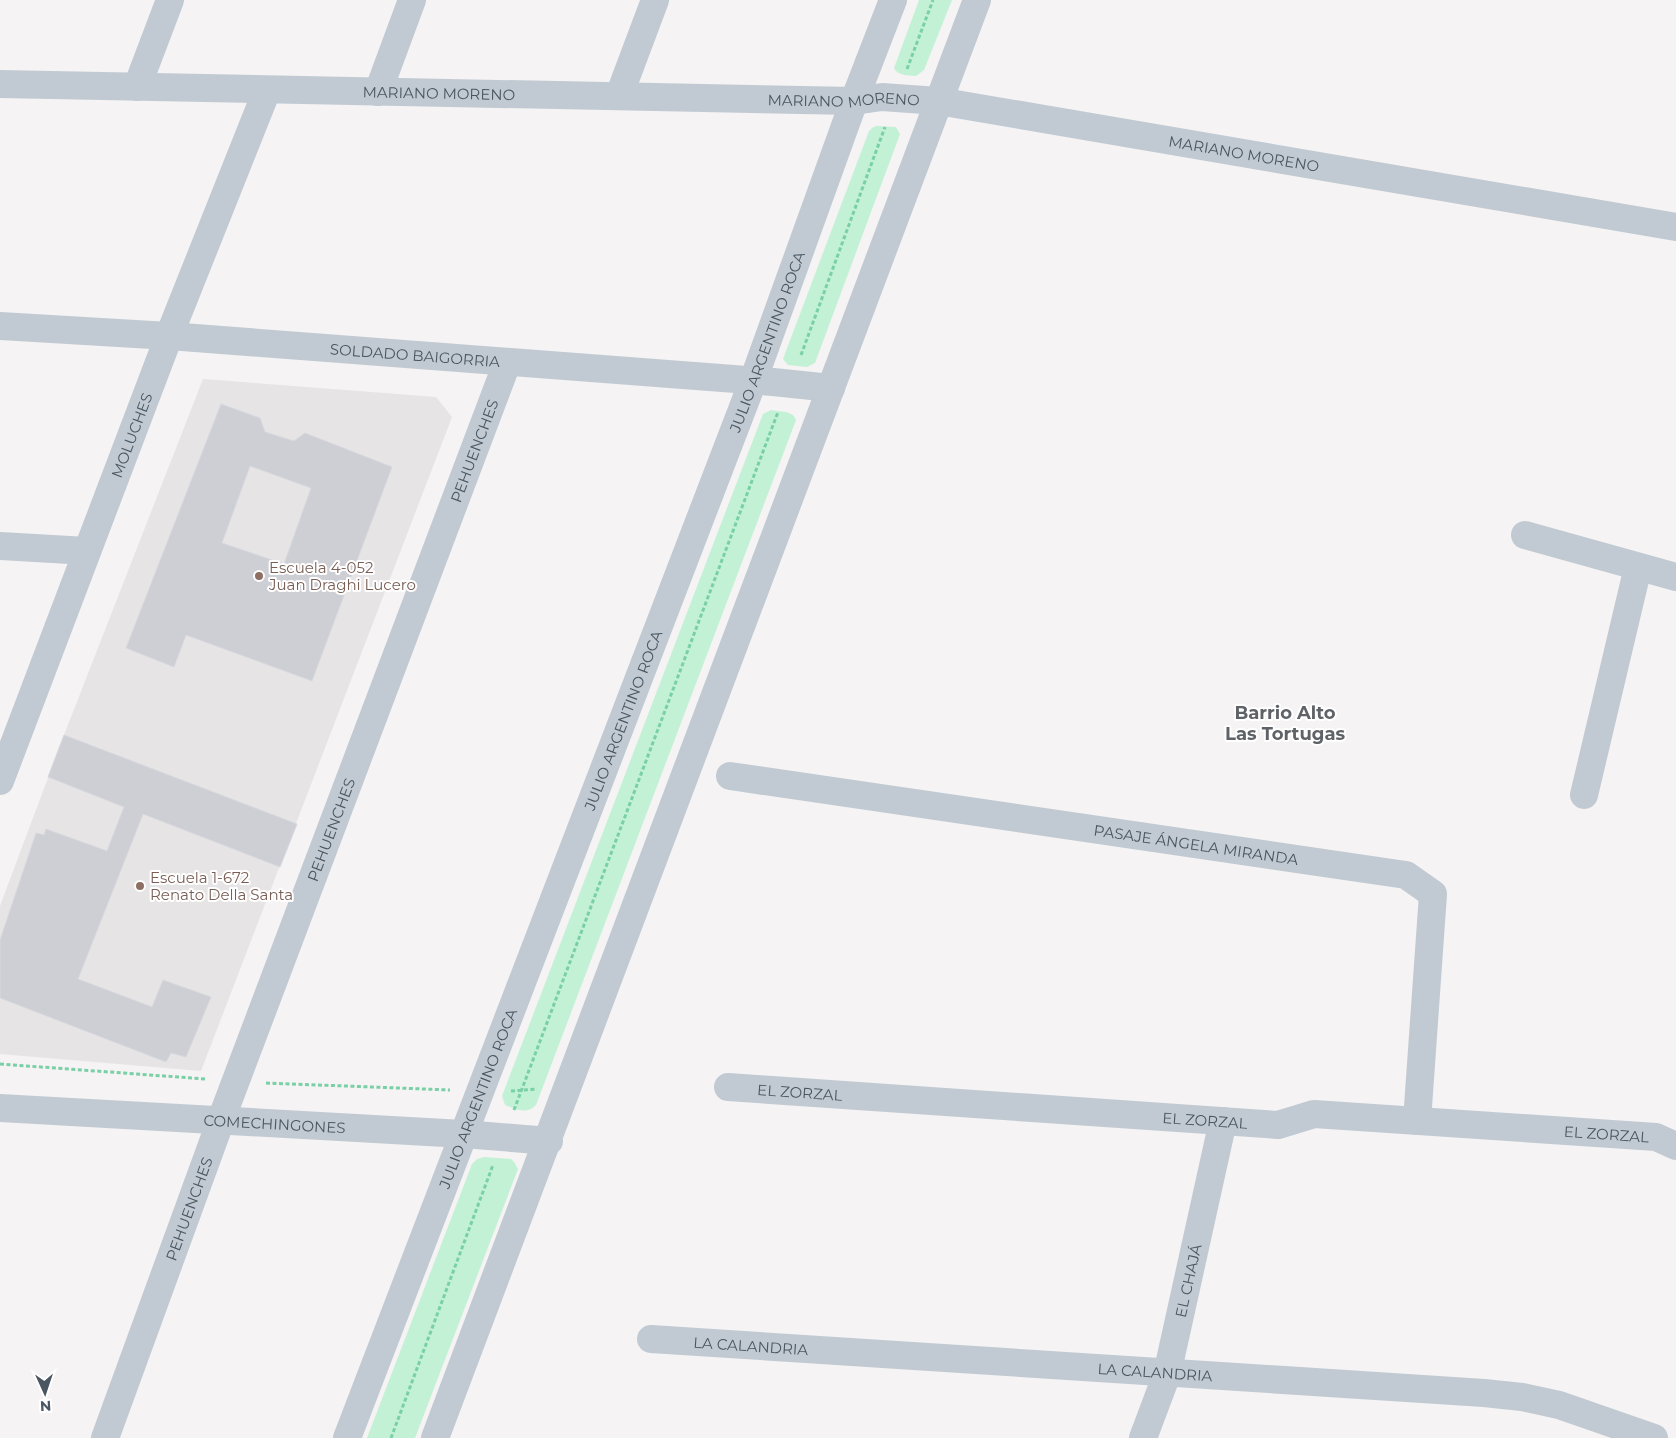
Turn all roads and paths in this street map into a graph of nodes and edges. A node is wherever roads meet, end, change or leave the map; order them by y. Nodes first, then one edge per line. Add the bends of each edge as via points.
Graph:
1 (170, 0) edge
2 (412, 0) edge
3 (656, 0) edge
4 (893, 0) edge
5 (933, 0) edge
6 (977, 0) edge
7 (0, 84) edge
8 (137, 87) junction
9 (267, 90) junction
10 (378, 92) junction
11 (619, 96) junction
12 (896, 98) junction
13 (854, 101) junction
14 (938, 101) junction
15 (1676, 227) edge
16 (0, 326) edge
17 (169, 336) junction
18 (507, 362) junction
19 (754, 381) junction
20 (790, 384) junction
21 (831, 388) junction
22 (1525, 535) dead end
23 (0, 546) edge
24 (87, 551) junction
25 (1638, 566) junction
26 (1676, 577) edge
27 (2, 772) edge
28 (730, 776) dead end
29 (1584, 795) dead end
30 (0, 1064) edge
31 (236, 1082) junction
32 (728, 1087) dead end
33 (546, 1089) dead end
34 (522, 1090) junction
35 (479, 1091) junction
36 (0, 1108) edge
37 (221, 1120) junction
38 (1223, 1121) junction
39 (1417, 1121) junction
40 (463, 1134) junction
41 (504, 1138) junction
42 (549, 1141) junction
43 (1676, 1146) edge
44 (650, 1339) dead end
45 (1167, 1374) junction
46 (105, 1438) edge
47 (347, 1438) edge
48 (391, 1438) edge
49 (436, 1438) edge
50 (1143, 1438) edge
51 (1654, 1438) edge

1 - 8 street
2 - 10 street
3 - 11 street
4 - 13 street, JULIO ARGENTINO ROCA
5 - 12 path
6 - 14 street
7 - 8 street, MARIANO MORENO
8 - 9 street, MARIANO MORENO
9 - 10 street, MARIANO MORENO
9 - 17 street, MOLUCHES
10 - 11 street, MARIANO MORENO
11 - 13 street, MARIANO MORENO
12 - 13 street, MARIANO MORENO
12 - 14 street, MARIANO MORENO
12 - 20 path
13 - 19 street, JULIO ARGENTINO ROCA
14 - 15 street, MARIANO MORENO
14 - 21 street
16 - 17 street, SOLDADO BAIGORRIA
17 - 18 street, SOLDADO BAIGORRIA
17 - 24 street, MOLUCHES
18 - 19 street, SOLDADO BAIGORRIA
18 - 31 street, PEHUENCHES
19 - 20 street, SOLDADO BAIGORRIA
19 - 35 street, JULIO ARGENTINO ROCA
20 - 21 street, SOLDADO BAIGORRIA
20 - 34 path
21 - 42 street
22 - 25 street
23 - 24 street
24 - 27 street, MOLUCHES
25 - 26 street
25 - 29 street
28 - 39 street, PASAJE ÁNGELA MIRANDA via 1406,874 1433,894
30 - 31 path
31 - 35 path
31 - 37 street, PEHUENCHES
32 - 38 street, EL ZORZAL
33 - 34 path
34 - 35 path
34 - 41 path
35 - 40 street, JULIO ARGENTINO ROCA
36 - 37 street, COMECHINGONES
37 - 40 street, COMECHINGONES
37 - 46 street, PEHUENCHES
38 - 39 street, EL ZORZAL via 1278,1125 1314,1114
38 - 45 street, EL CHAJÁ
39 - 43 street, EL ZORZAL via 1656,1137
40 - 41 street, COMECHINGONES
40 - 47 street, JULIO ARGENTINO ROCA
41 - 42 street, COMECHINGONES
41 - 48 path
42 - 49 street
44 - 45 street, LA CALANDRIA
45 - 50 street, EL CHAJÁ
45 - 51 street, LA CALANDRIA via 1522,1397 1559,1405

